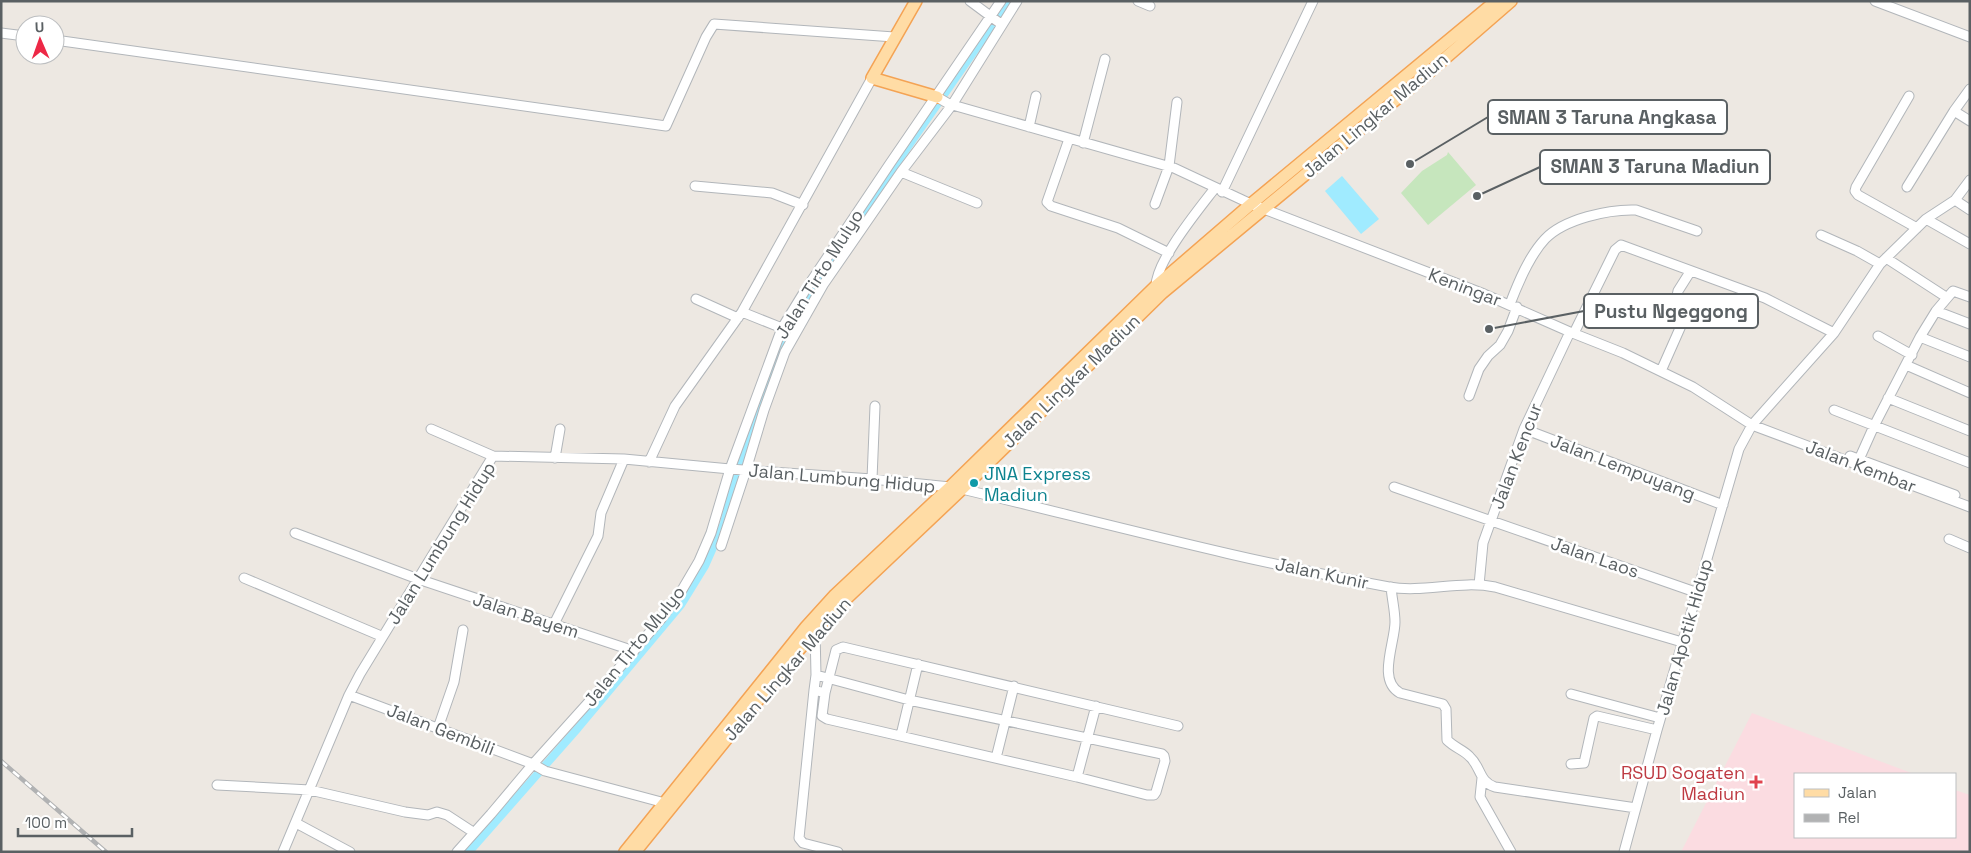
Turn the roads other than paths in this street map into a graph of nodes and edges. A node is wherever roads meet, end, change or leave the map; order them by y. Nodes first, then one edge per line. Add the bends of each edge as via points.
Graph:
1 (916, 1) edge
2 (970, 1) edge
3 (1001, 1) edge
4 (1017, 1) edge
5 (1138, 1) edge
6 (1313, 1) edge
7 (1496, 1) edge
8 (1511, 1) edge
9 (1875, 1) edge
10 (1150, 6) dead end
11 (996, 20) junction
12 (1, 33) edge
13 (15, 35) edge
14 (894, 37) junction
15 (1970, 37) edge
16 (65, 41) edge
17 (1104, 59) dead end
18 (872, 78) junction
19 (1970, 89) edge
20 (1036, 96) dead end
21 (1909, 96) dead end
22 (936, 97) junction
23 (1178, 102) dead end
24 (951, 105) junction
25 (1375, 109) junction
26 (1954, 111) junction
27 (1970, 121) edge
28 (1029, 127) junction
29 (1069, 139) junction
30 (1083, 143) junction
31 (1169, 166) junction
32 (901, 172) junction
33 (1970, 180) edge
34 (696, 186) dead end
35 (1907, 187) dead end
36 (1219, 190) junction
37 (1955, 200) junction
38 (976, 202) dead end
39 (1155, 204) dead end
40 (1251, 204) junction
41 (803, 205) junction
42 (1262, 208) junction
43 (1970, 210) edge
44 (1926, 220) junction
45 (1917, 228) junction
46 (1697, 231) dead end
47 (1821, 235) dead end
48 (1970, 244) edge
49 (1169, 253) junction
50 (1883, 261) junction
51 (1690, 272) junction
52 (1159, 289) junction
53 (1970, 296) edge
54 (1946, 297) junction
55 (696, 299) dead end
56 (1513, 306) junction
57 (1936, 311) junction
58 (740, 315) junction
59 (1970, 324) edge
60 (782, 328) junction
61 (1834, 332) junction
62 (1572, 333) junction
63 (1878, 336) dead end
64 (1920, 337) junction
65 (1912, 354) junction
66 (1970, 357) edge
67 (1906, 366) junction
68 (1661, 371) junction
69 (1970, 392) edge
70 (1469, 396) dead end
71 (1888, 398) junction
72 (875, 406) dead end
73 (1834, 410) dead end
74 (1754, 423) junction
75 (1874, 426) junction
76 (560, 428) dead end
77 (431, 429) dead end
78 (1524, 429) junction
79 (1970, 431) edge
80 (493, 456) junction
81 (555, 458) junction
82 (624, 459) junction
83 (649, 462) junction
84 (1858, 462) junction
85 (1970, 463) edge
86 (731, 469) junction
87 (745, 470) junction
88 (872, 479) junction
89 (1913, 482) junction
90 (1394, 486) dead end
91 (956, 488) junction
92 (1970, 500) edge
93 (1723, 505) junction
94 (1970, 507) edge
95 (1491, 520) junction
96 (295, 532) dead end
97 (1949, 539) dead end
98 (721, 546) dead end
99 (1970, 548) edge
100 (244, 578) dead end
101 (418, 579) junction
102 (1479, 585) junction
103 (1391, 587) junction
104 (1698, 592) junction
105 (554, 624) junction
106 (463, 630) dead end
107 (816, 630) junction
108 (381, 636) junction
109 (1682, 642) junction
110 (634, 651) junction
111 (918, 664) junction
112 (816, 675) junction
113 (828, 678) junction
114 (1014, 686) junction
115 (814, 690) junction
116 (825, 693) junction
117 (1571, 694) dead end
118 (349, 695) junction
119 (909, 700) junction
120 (1096, 706) junction
121 (1660, 718) junction
122 (1005, 720) junction
123 (1178, 726) dead end
124 (438, 728) junction
125 (1657, 730) junction
126 (900, 735) junction
127 (1087, 738) junction
128 (996, 758) junction
129 (1571, 764) dead end
130 (534, 765) junction
131 (1077, 777) junction
132 (1482, 778) junction
133 (217, 785) dead end
134 (310, 790) junction
135 (665, 803) junction
136 (1636, 808) junction
137 (296, 822) junction
138 (473, 832) junction
139 (283, 852) edge
140 (350, 852) edge
141 (457, 852) edge
142 (625, 852) edge
143 (636, 852) edge
144 (838, 852) edge
145 (1511, 852) edge
146 (1624, 852) edge

1 - 14 main road
2 - 11 street
3 - 11 street
4 - 11 street
5 - 10 street
6 - 36 street
7 - 25 main road, Jalan Lingkar Madiun
8 - 25 main road, Jalan Lingkar Madiun
9 - 15 street
11 - 22 street, Jalan Tirto Mulyo
11 - 24 street
12 - 13 street
14 - 16 street via 714,24 666,126
14 - 18 main road
17 - 30 street
18 - 22 main road
18 - 41 street
19 - 26 street
20 - 28 street
21 - 45 street via 1855,191
22 - 24 street, Keningar
22 - 60 street, Jalan Tirto Mulyo
23 - 31 street
24 - 28 street, Keningar
24 - 32 street
25 - 40 main road, Jalan Lingkar Madiun
25 - 42 main road, Jalan Lingkar Madiun
26 - 27 street
26 - 35 street
28 - 29 street, Keningar
29 - 30 street, Keningar
29 - 49 street via 1047,202 1118,228
30 - 31 street, Keningar
31 - 36 street, Keningar
31 - 39 street
32 - 38 street
32 - 87 street via 823,285 785,352
33 - 37 street, Jalan Apotik Hidup
34 - 41 street via 772,193
36 - 40 street, Keningar
36 - 49 street via 1199,208
37 - 43 street
37 - 44 street, Jalan Apotik Hidup
40 - 42 street, Keningar
40 - 52 main road, Jalan Lingkar Madiun
41 - 58 street
42 - 52 main road, Jalan Lingkar Madiun
42 - 56 street, Keningar
44 - 45 street, Jalan Apotik Hidup
44 - 48 street
45 - 50 street, Jalan Apotik Hidup
46 - 56 street via 1625,209 1597,214 1566,226 1550,235 1536,250
47 - 50 street
49 - 52 street via 1159,270
50 - 54 street
50 - 61 street, Jalan Apotik Hidup
51 - 61 street via 1765,298
51 - 62 street, Jalan Kencur via 1621,246
51 - 68 street via 1677,296 1687,303 1688,310
52 - 91 main road, Jalan Lingkar Madiun
53 - 54 street via 1953,291
54 - 57 street
55 - 58 street
56 - 62 street, Keningar
56 - 70 street via 1508,331 1479,368
57 - 59 street
57 - 64 street
58 - 60 street
58 - 83 street via 675,406
60 - 86 street, Jalan Tirto Mulyo
61 - 74 street, Jalan Apotik Hidup
62 - 68 street, Keningar
62 - 78 street, Jalan Kencur
63 - 65 street
64 - 65 street
64 - 66 street
65 - 67 street
67 - 69 street
67 - 71 street
68 - 74 street, Keningar
71 - 75 street
71 - 79 street
72 - 88 street
73 - 75 street
74 - 84 street, Jalan Kembar
74 - 93 street, Jalan Apotik Hidup via 1738,449
75 - 84 street
75 - 85 street
76 - 81 street
77 - 80 street
78 - 93 street, Jalan Lempuyang
78 - 95 street, Jalan Kencur
80 - 81 street, Jalan Lumbung Hidup
80 - 101 street, Jalan Lumbung Hidup
81 - 82 street, Jalan Lumbung Hidup
82 - 83 street, Jalan Lumbung Hidup
82 - 105 street via 602,513 598,536
83 - 86 street, Jalan Lumbung Hidup
84 - 89 street, Jalan Kembar
86 - 87 street, Jalan Lumbung Hidup
86 - 110 street, Jalan Tirto Mulyo via 699,561 682,590
87 - 88 street, Jalan Lumbung Hidup
87 - 98 street
88 - 91 street, Jalan Lumbung Hidup
89 - 92 street, Jalan Kembar
89 - 94 street, Jalan Kembar
90 - 95 street, Jalan Laos
91 - 103 street, Jalan Kunir via 1335,577
91 - 107 main road, Jalan Lingkar Madiun
91 - 135 main road, Jalan Lingkar Madiun via 835,595
93 - 104 street, Jalan Apotik Hidup
95 - 102 street, Jalan Kencur via 1482,543
95 - 104 street, Jalan Laos
96 - 101 street, Jalan Bayem
97 - 99 street
100 - 108 street
101 - 105 street, Jalan Bayem
101 - 108 street, Jalan Lumbung Hidup
102 - 103 street, Jalan Kunir via 1415,590
102 - 109 street, Jalan Kunir
103 - 132 street via 1395,624 1388,666 1390,683 1394,690 1442,704 1446,709 1448,740 1471,758
104 - 109 street, Jalan Apotik Hidup
105 - 110 street, Jalan Bayem
106 - 124 street via 454,682
107 - 112 street
107 - 143 main road, Jalan Lingkar Madiun
108 - 118 street, Jalan Lumbung Hidup
109 - 121 street, Jalan Apotik Hidup
110 - 130 street, Jalan Tirto Mulyo
111 - 113 street via 843,647 836,650
111 - 114 street
111 - 119 street
112 - 113 street
112 - 115 street
113 - 116 street
113 - 119 street
114 - 120 street
114 - 122 street
115 - 116 street
115 - 144 street via 799,838 803,843
116 - 126 street via 821,712 825,718
117 - 121 street
118 - 124 street, Jalan Gembili
118 - 134 street, Jalan Lumbung Hidup
119 - 122 street
119 - 126 street
120 - 123 street
120 - 127 street
121 - 125 street, Jalan Apotik Hidup
122 - 127 street
122 - 128 street
124 - 130 street, Jalan Gembili
125 - 129 street via 1597,716 1584,764
125 - 136 street, Jalan Apotik Hidup
126 - 128 street
127 - 131 street
127 - 131 street via 1162,754 1165,761 1156,792 1151,796
128 - 131 street
130 - 135 street, Jalan Gembili via 545,771
130 - 138 street, Jalan Tirto Mulyo
132 - 136 street via 1495,787
132 - 145 street via 1480,797
133 - 134 street
134 - 137 street, Jalan Lumbung Hidup
134 - 138 street via 405,812 428,815 437,812
135 - 142 main road, Jalan Lingkar Madiun
136 - 146 street, Jalan Apotik Hidup
137 - 139 street, Jalan Lumbung Hidup
137 - 140 street
138 - 141 street, Jalan Tirto Mulyo

